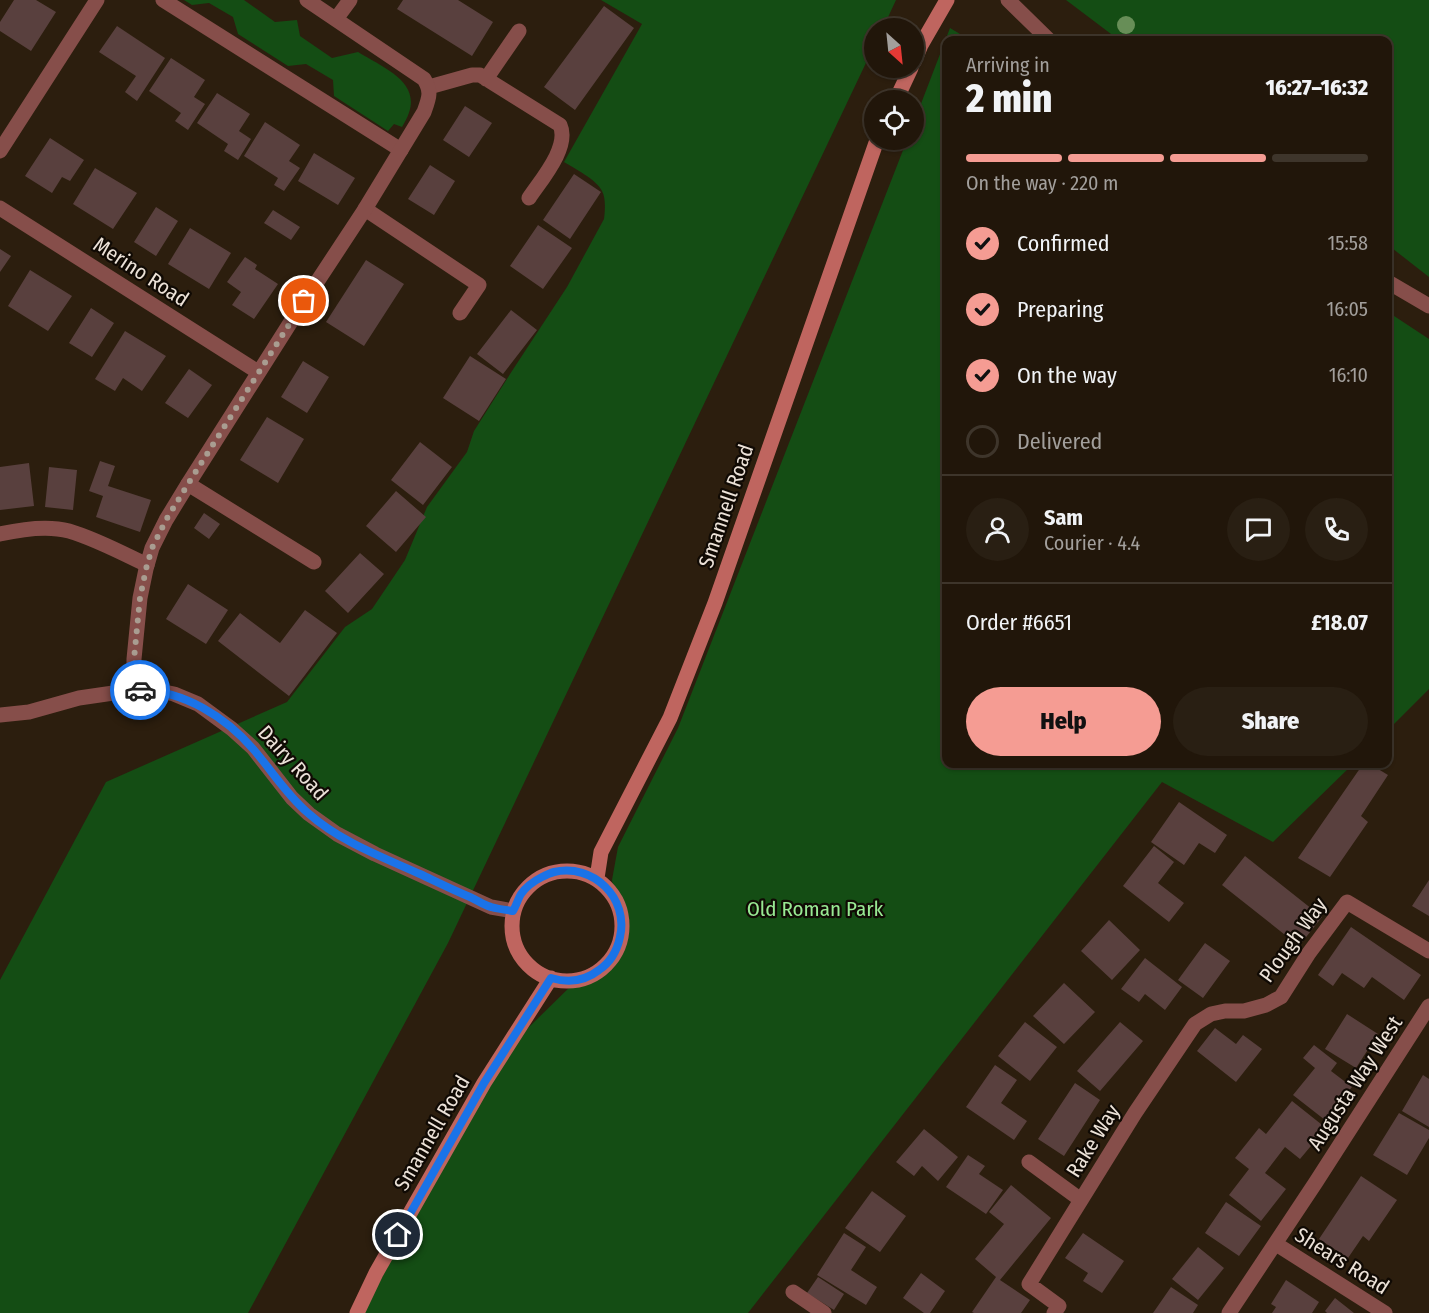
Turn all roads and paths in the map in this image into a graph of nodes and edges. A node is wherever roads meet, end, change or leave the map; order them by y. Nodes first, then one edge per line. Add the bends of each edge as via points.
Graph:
1 (97, 0) edge
2 (163, 0) edge
3 (308, 0) edge
4 (350, 0) edge
5 (947, 0) edge
6 (1008, 0) edge
7 (336, 19) junction
8 (519, 31) dead end
9 (1045, 36) edge
10 (924, 40) edge
11 (486, 79) junction
12 (429, 87) junction
13 (401, 150) junction
14 (874, 150) edge
15 (0, 151) edge
16 (529, 198) dead end
17 (0, 208) edge
18 (364, 209) junction
19 (1392, 284) edge
20 (1429, 306) edge
21 (460, 313) dead end
22 (258, 372) junction
23 (188, 484) junction
24 (0, 534) edge
25 (314, 562) dead end
26 (147, 565) junction
27 (134, 690) junction
28 (0, 715) edge
29 (597, 878) junction
30 (513, 911) junction
31 (1429, 951) edge
32 (551, 978) junction
33 (1429, 1006) edge
34 (1141, 1105) joint
35 (1029, 1162) dead end
36 (1081, 1200) junction
37 (1276, 1244) junction
38 (793, 1292) dead end
39 (357, 1313) edge
40 (824, 1313) edge
41 (1054, 1313) edge
42 (1229, 1313) edge
43 (1385, 1313) edge

1 - 15 street
2 - 13 street
3 - 7 street
4 - 7 street
5 - 10 street
6 - 9 street
7 - 12 street via 424,79
8 - 11 street
11 - 12 street via 472,75
11 - 16 street via 560,125 562,130 562,142 552,164
12 - 13 street via 424,112
13 - 18 street
14 - 29 street, Smannell Road via 715,603 670,718 601,852
17 - 22 street, Merino Road
18 - 21 street via 479,285
18 - 22 street
19 - 20 street
22 - 23 street
23 - 25 street
23 - 26 street via 166,520
24 - 26 street via 39,528 68,531
26 - 27 street via 140,598
27 - 28 street, Dairy Road
27 - 30 street, Dairy Road via 174,694 217,717 253,748 292,798 337,834 491,907
29 - 30 street via 573,871 554,872 535,880 521,893
29 - 32 street via 620,909 622,928 617,949 606,965 591,976 562,981
30 - 32 street via 511,933 517,951 532,969
31 - 34 street, Plough Way via 1340,898 1281,997 1244,1011 1211,1014 1195,1024
32 - 39 street, Smannell Road via 484,1083
33 - 37 street, Augusta Way West
34 - 36 street, Rake Way
35 - 36 street, Rake Way
36 - 41 street, Rake Way via 1029,1284 1059,1306
37 - 42 street, Augusta Way West
37 - 43 street, Shears Road
38 - 40 street

